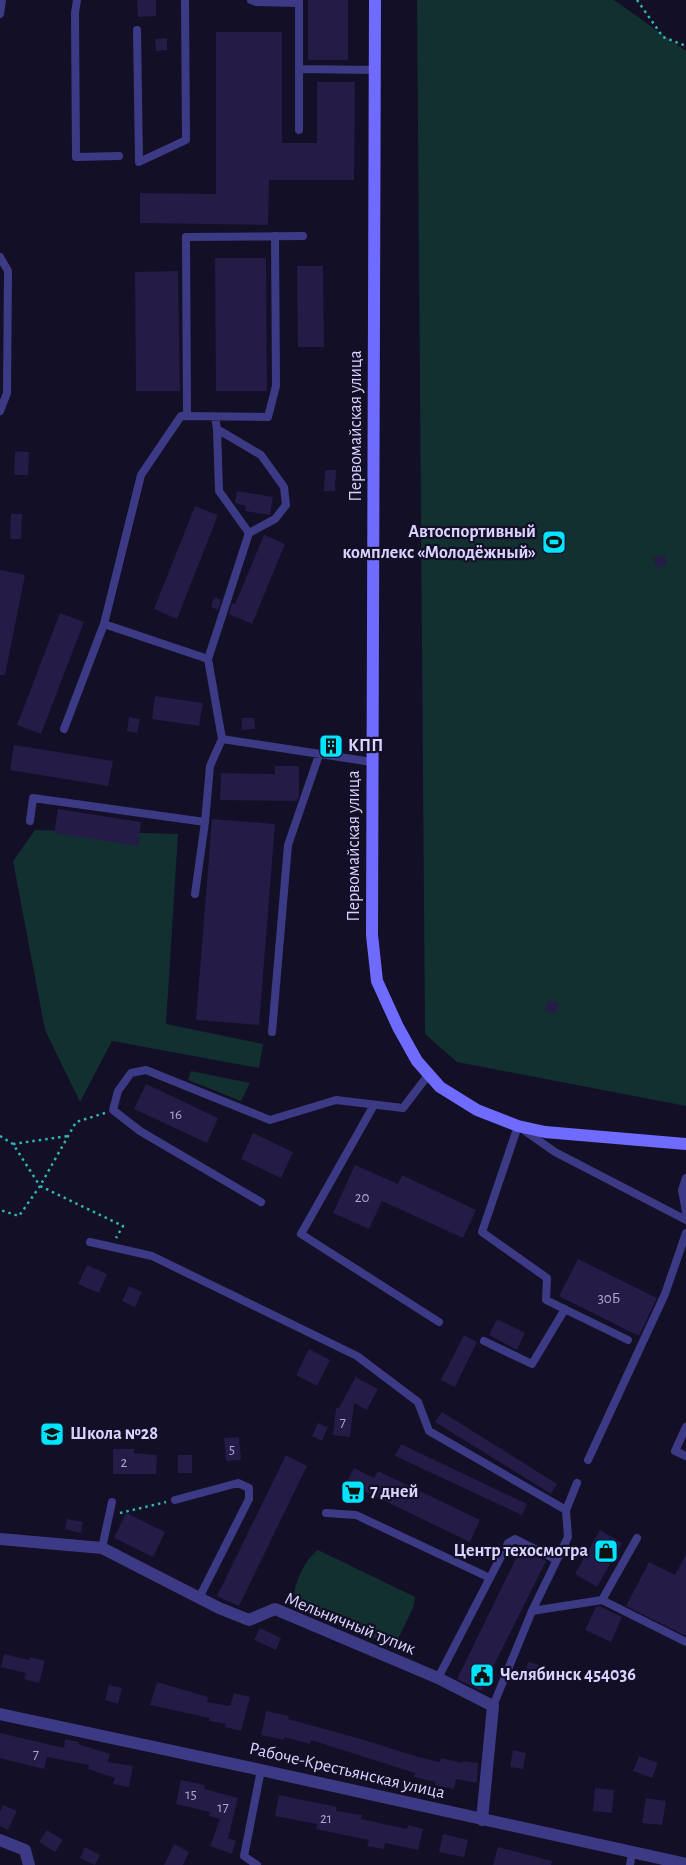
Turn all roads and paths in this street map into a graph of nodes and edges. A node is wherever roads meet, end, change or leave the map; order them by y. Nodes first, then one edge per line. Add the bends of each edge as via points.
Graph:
1 (2, 0) edge
2 (77, 0) edge
3 (185, 0) edge
4 (251, 0) edge
5 (375, 0) edge
6 (637, 0) edge
7 (299, 1) edge
8 (0, 14) edge
9 (137, 30) dead end
10 (686, 46) edge
11 (299, 69) junction
12 (375, 70) junction
13 (299, 130) dead end
14 (119, 156) dead end
15 (275, 236) junction
16 (303, 236) dead end
17 (0, 257) edge
18 (0, 411) edge
19 (187, 416) junction
20 (215, 416) junction
21 (217, 429) junction
22 (249, 533) junction
23 (104, 624) junction
24 (208, 659) junction
25 (64, 729) dead end
26 (222, 739) junction
27 (319, 754) junction
28 (372, 762) junction
29 (30, 821) dead end
30 (205, 822) junction
31 (195, 894) dead end
32 (272, 1032) dead end
33 (429, 1074) junction
34 (374, 1105) junction
35 (113, 1110) junction
36 (518, 1126) junction
37 (0, 1136) edge
38 (68, 1136) junction
39 (13, 1144) junction
40 (686, 1144) edge
41 (686, 1178) edge
42 (40, 1186) junction
43 (261, 1202) dead end
44 (0, 1210) edge
45 (686, 1212) edge
46 (686, 1220) edge
47 (686, 1232) edge
48 (90, 1242) dead end
49 (112, 1247) junction
50 (564, 1309) junction
51 (439, 1322) dead end
52 (628, 1340) dead end
53 (484, 1342) dead end
54 (686, 1427) edge
55 (686, 1456) edge
56 (588, 1460) dead end
57 (577, 1483) dead end
58 (175, 1500) joint
59 (112, 1502) dead end
60 (566, 1510) junction
61 (326, 1513) dead end
62 (109, 1515) junction
63 (637, 1538) dead end
64 (0, 1539) edge
65 (102, 1548) junction
66 (557, 1560) junction
67 (490, 1578) junction
68 (200, 1598) junction
69 (602, 1600) junction
70 (532, 1611) junction
71 (686, 1642) edge
72 (438, 1678) junction
73 (493, 1706) junction
74 (0, 1714) edge
75 (261, 1770) junction
76 (482, 1820) junction
77 (0, 1840) edge
78 (632, 1852) junction
79 (686, 1864) edge
80 (29, 1865) edge
81 (256, 1865) edge
82 (630, 1865) edge

1 - 8 lane
2 - 14 lane via 76,157
3 - 9 lane via 186,140 139,162
4 - 7 lane
5 - 12 street, Первомайская улица
6 - 10 path via 663,37
7 - 11 lane
11 - 12 lane
11 - 13 lane
12 - 28 street, Первомайская улица
15 - 16 lane
15 - 19 lane via 186,238
15 - 20 lane via 276,386 268,417
17 - 18 lane via 8,271 7,393
19 - 20 lane
19 - 23 lane via 181,416 141,475
20 - 21 lane
21 - 22 lane via 219,491
21 - 22 lane via 261,455 284,487 286,505 275,519
22 - 24 lane
23 - 24 lane
23 - 25 lane
24 - 26 lane
26 - 27 lane
26 - 30 lane via 210,766
27 - 28 lane
27 - 32 lane via 288,845
28 - 33 street, Первомайская улица via 372,934 377,981 403,1036 417,1061
29 - 30 lane via 33,798
30 - 31 lane
33 - 34 lane via 403,1108
33 - 36 street, Первомайская улица via 440,1087 477,1110
34 - 35 lane via 336,1100 270,1120 146,1070 130,1074 118,1091
34 - 51 lane via 301,1234
35 - 38 path via 76,1122
35 - 43 lane via 140,1131
36 - 40 street, Первомайская улица via 545,1132
36 - 46 lane via 555,1152
36 - 50 lane via 482,1232 547,1278 546,1300
37 - 39 path
38 - 39 path
38 - 42 path
39 - 42 path
41 - 45 lane via 682,1190
42 - 44 path via 19,1216
42 - 49 path via 123,1226
47 - 56 lane via 665,1294
48 - 49 lane
49 - 60 lane via 152,1256 357,1356 418,1402 429,1430
50 - 52 lane
50 - 53 lane via 532,1364
54 - 55 lane via 675,1451
57 - 60 lane
58 - 62 path
58 - 68 lane via 238,1483 249,1488 249,1499
59 - 62 lane
60 - 66 lane via 568,1537
61 - 67 lane via 356,1514
62 - 65 lane
63 - 69 lane
64 - 65 street, Мельничный тупик
65 - 68 street, Мельничный тупик
66 - 67 lane via 514,1539 508,1543
66 - 70 lane
67 - 72 lane
68 - 72 street, Мельничный тупик via 249,1620 276,1609
69 - 70 lane
69 - 71 lane
70 - 73 lane
72 - 73 street, Мельничный тупик
73 - 76 street
74 - 75 street, Рабоче-Крестьянская улица
75 - 76 street, Рабоче-Крестьянская улица
75 - 81 lane via 244,1856
76 - 78 street, Рабоче-Крестьянская улица
77 - 80 street via 25,1850
78 - 79 street, Рабоче-Крестьянская улица
78 - 82 lane

